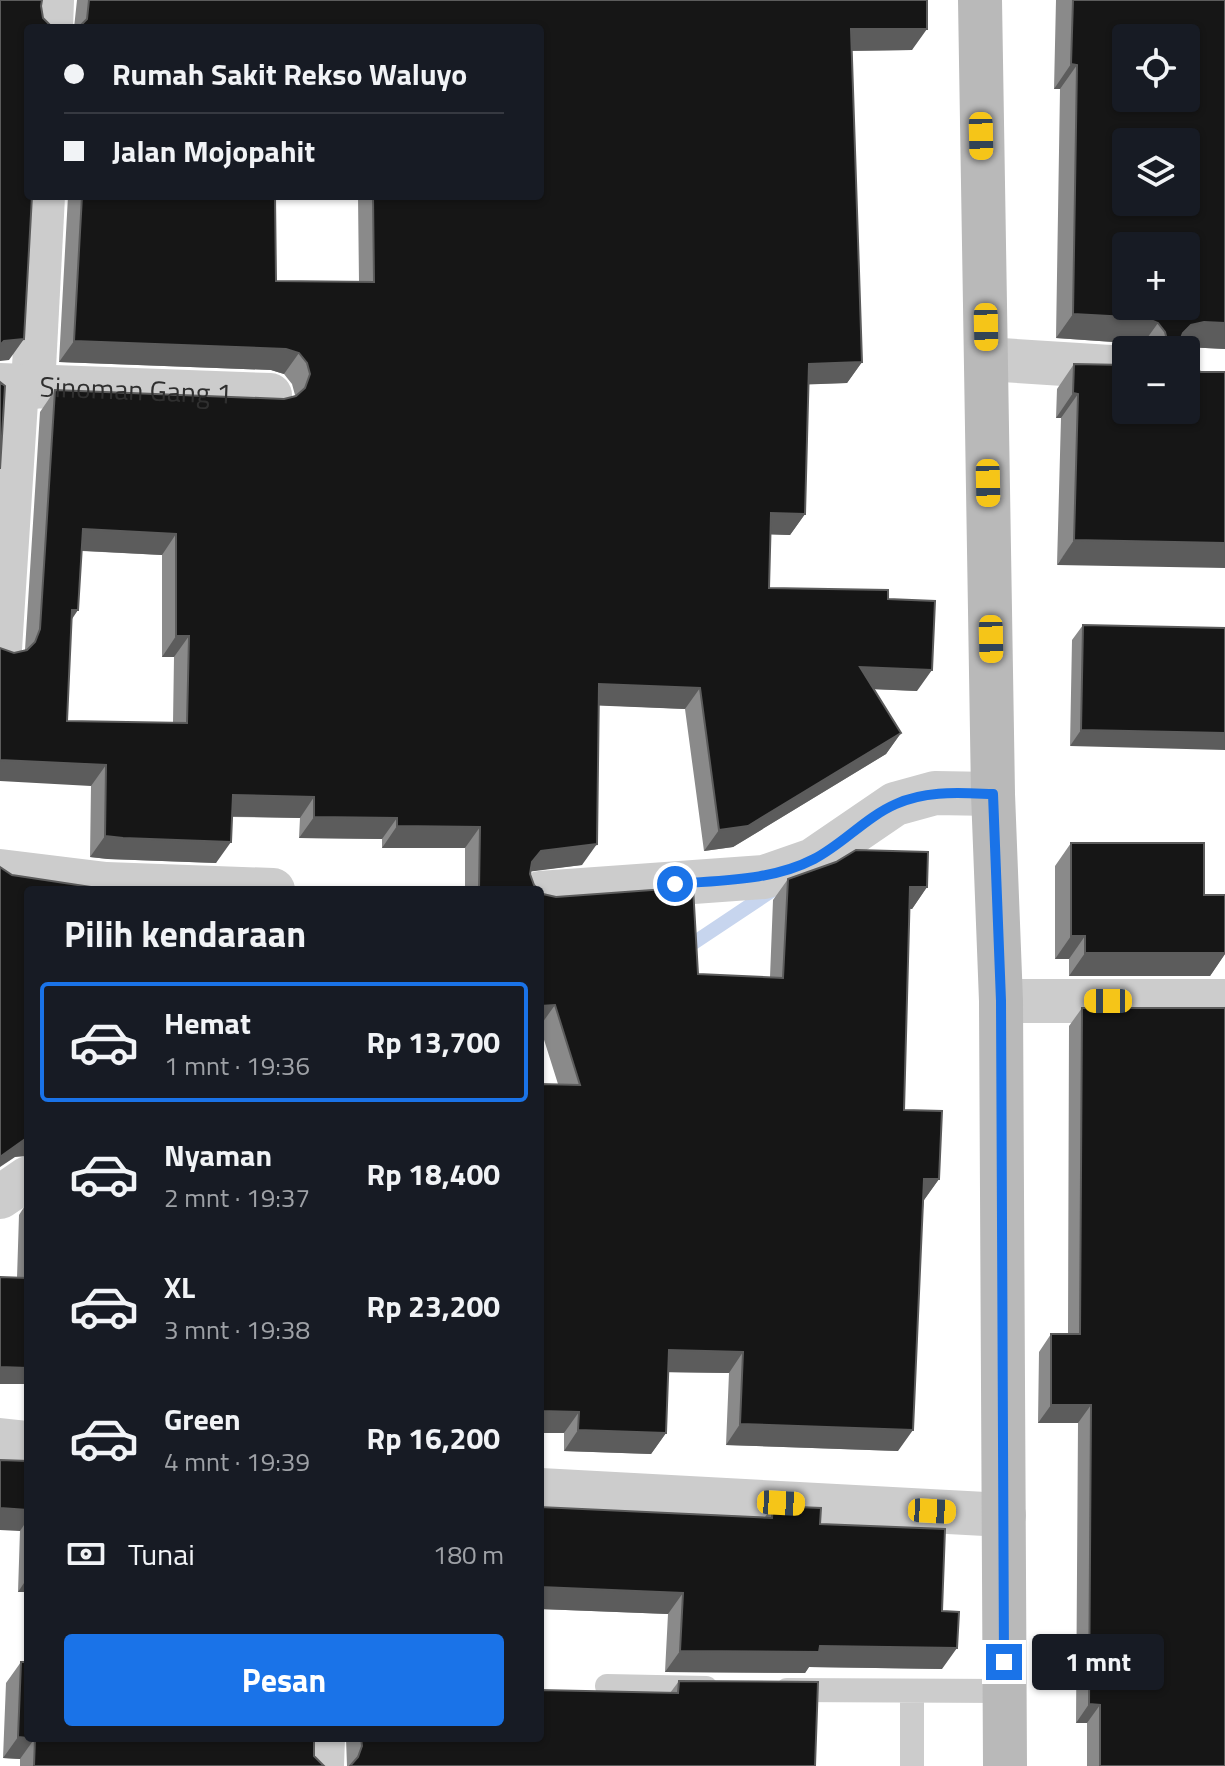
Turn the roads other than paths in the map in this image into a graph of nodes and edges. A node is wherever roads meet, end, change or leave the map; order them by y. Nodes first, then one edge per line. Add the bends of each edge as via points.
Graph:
1 (52, 0) edge
2 (980, 0) edge
3 (51, 24) edge
4 (42, 200) edge
5 (986, 359) junction
6 (1112, 367) edge
7 (17, 386) edge
8 (270, 395) edge
9 (0, 649) edge
10 (993, 794) junction
11 (0, 871) edge
12 (99, 886) edge
13 (544, 893) edge
14 (1001, 1001) junction
15 (1225, 1001) edge
16 (24, 1181) edge
17 (0, 1197) edge
18 (0, 1440) edge
19 (24, 1443) edge
20 (544, 1490) edge
21 (1004, 1515) junction
22 (607, 1686) dead end
23 (729, 1688) edge
24 (760, 1689) edge
25 (1004, 1691) junction
26 (912, 1692) junction
27 (323, 1742) edge
28 (322, 1766) edge
29 (912, 1766) edge
30 (1005, 1766) edge

1 - 3 street
2 - 5 main road
4 - 7 street
5 - 6 street
5 - 10 main road
7 - 8 street, Sinoman Gang 1
7 - 9 street
10 - 13 street via 935,793 895,804 813,860 764,877
10 - 14 main road
11 - 12 street
14 - 15 street
14 - 21 main road
16 - 17 street
18 - 19 street
20 - 21 street
21 - 25 main road
22 - 23 lane
24 - 26 lane
25 - 26 lane
25 - 30 main road
26 - 29 lane
27 - 28 street

